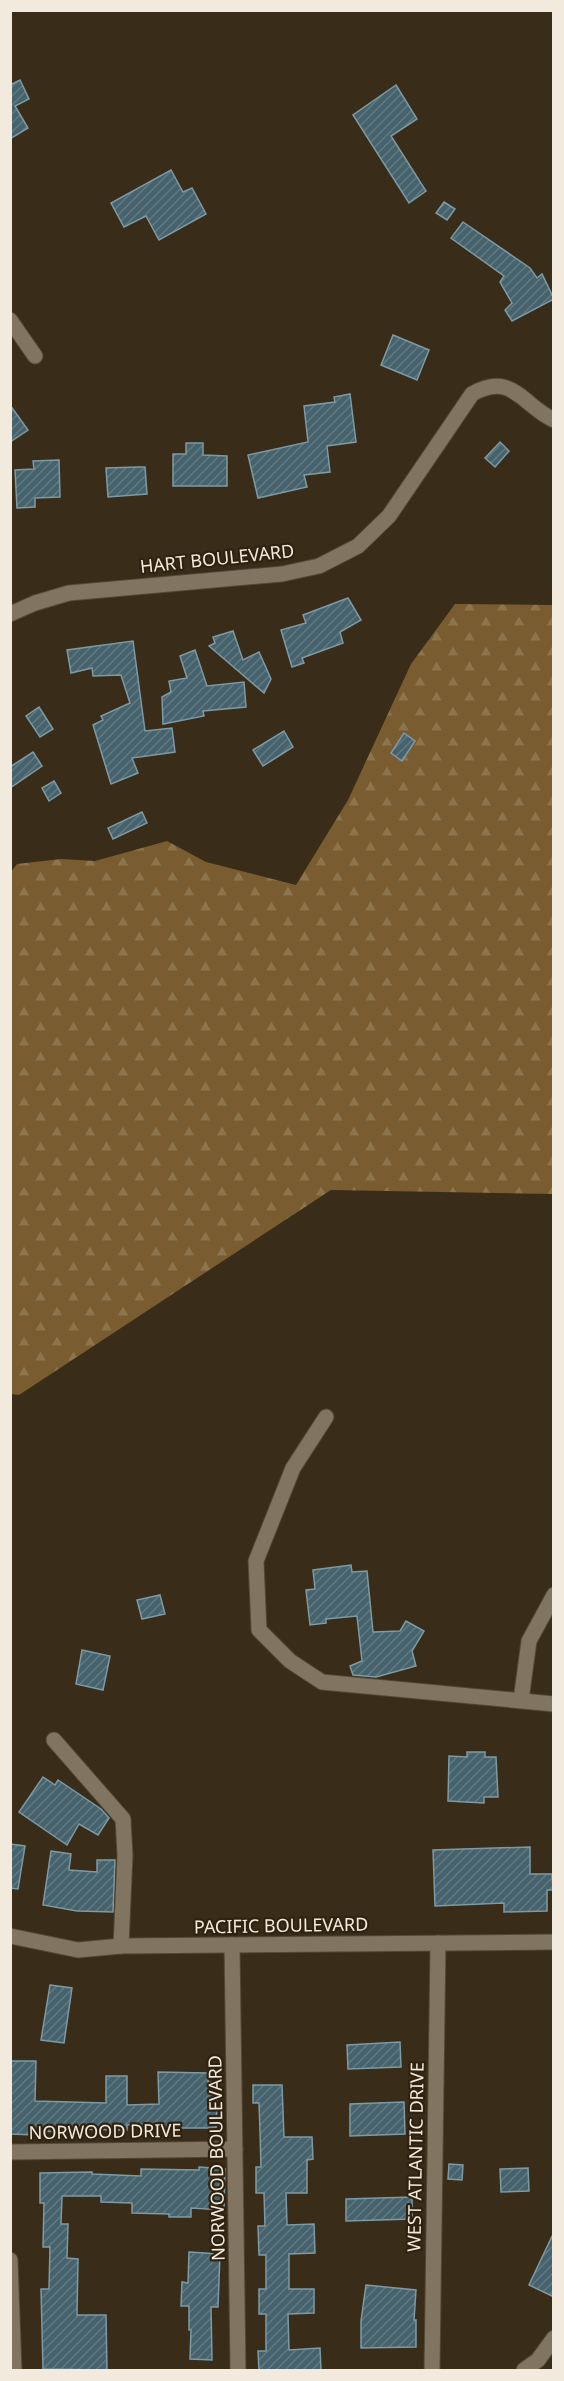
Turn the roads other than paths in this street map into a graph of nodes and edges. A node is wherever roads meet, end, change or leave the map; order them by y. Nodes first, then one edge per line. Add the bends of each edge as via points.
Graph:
1 (10, 320) edge
2 (35, 356) dead end
3 (554, 420) edge
4 (10, 614) edge
5 (326, 1417) dead end
6 (554, 1595) edge
7 (521, 1700) junction
8 (554, 1704) edge
9 (54, 1740) dead end
10 (10, 1936) edge
11 (554, 1942) edge
12 (438, 1943) junction
13 (232, 1945) junction
14 (121, 1946) junction
15 (235, 2149) junction
16 (10, 2152) edge
17 (10, 2260) edge
18 (554, 2338) edge
19 (14, 2370) edge
20 (238, 2370) edge
21 (432, 2370) edge
22 (524, 2370) edge

1 - 2 street
3 - 4 street, HART BOULEVARD via 507,388 495,386 472,394 389,516 358,546 319,566 282,574 69,592
5 - 7 street via 293,1468 256,1561 259,1630 290,1660 322,1682
6 - 7 street via 529,1641
7 - 8 street
9 - 14 street via 123,1819
10 - 14 street, PACIFIC BOULEVARD via 78,1950
11 - 12 street, PACIFIC BOULEVARD
12 - 13 street, PACIFIC BOULEVARD
12 - 21 street, WEST ATLANTIC DRIVE
13 - 14 street, PACIFIC BOULEVARD
13 - 15 street, NORWOOD BOULEVARD
15 - 16 street, NORWOOD DRIVE
15 - 20 street, NORWOOD BOULEVARD
17 - 19 street
18 - 22 street via 538,2360

